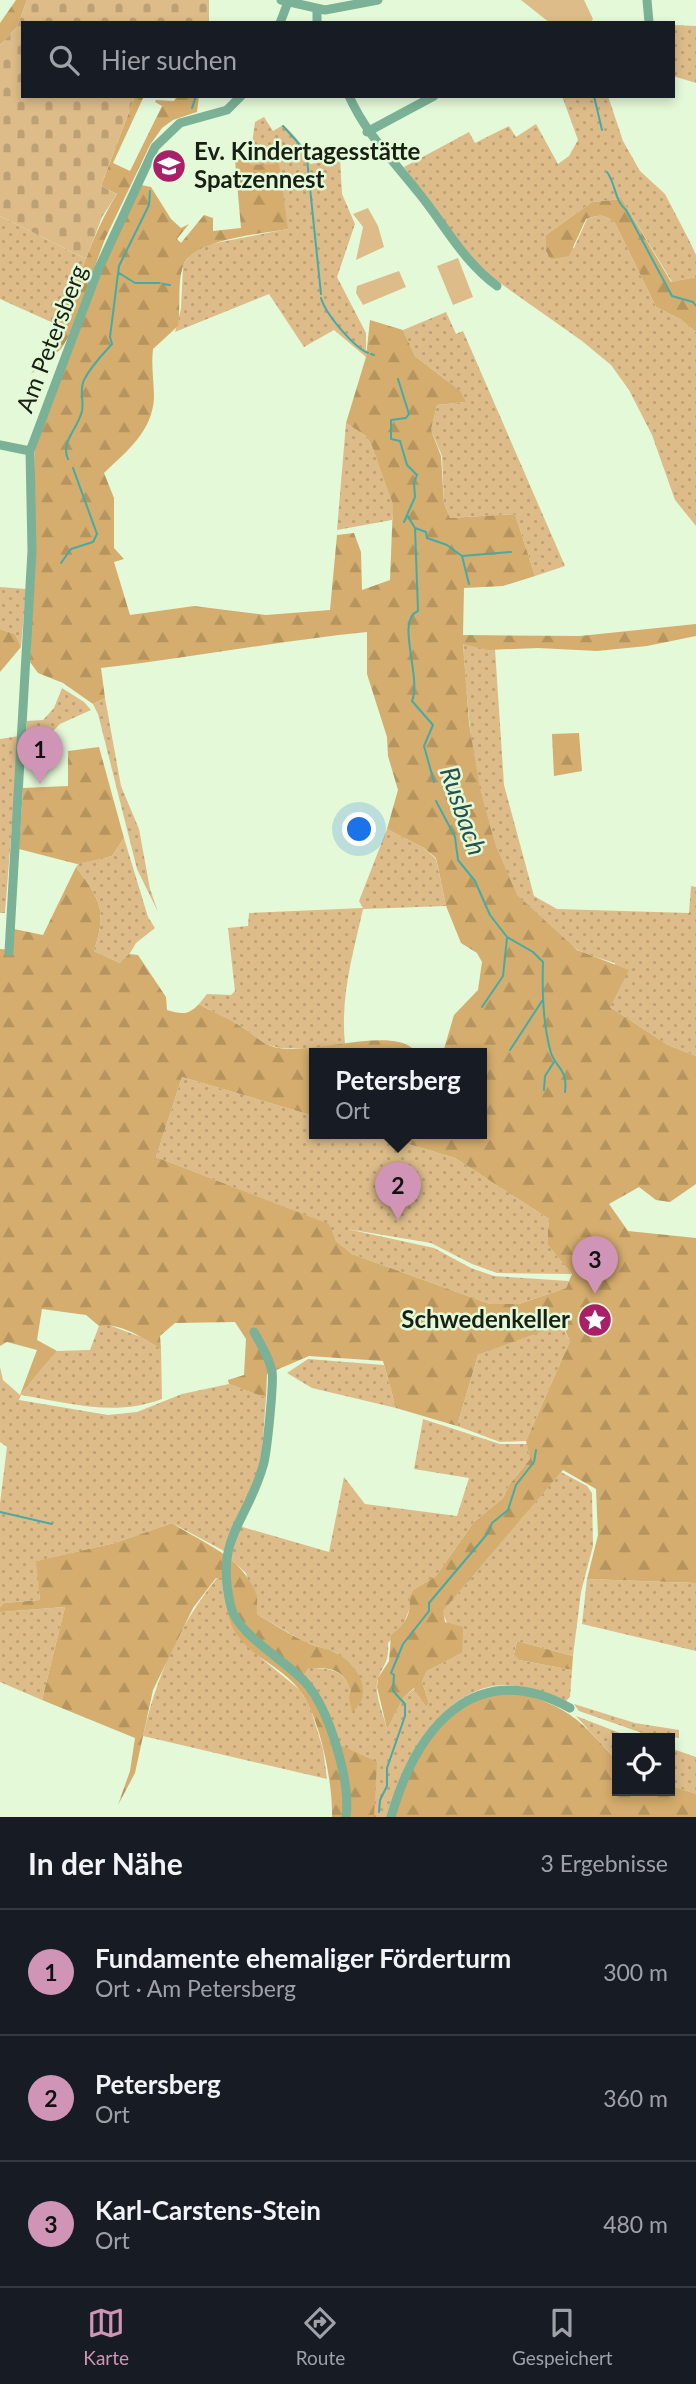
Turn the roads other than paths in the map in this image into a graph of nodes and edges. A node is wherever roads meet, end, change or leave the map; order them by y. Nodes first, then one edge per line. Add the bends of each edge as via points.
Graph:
1 (378, 0) edge
2 (647, 0) edge
3 (284, 1) edge
4 (305, 3) edge
5 (317, 10) junction
6 (280, 21) edge
7 (317, 21) edge
8 (649, 21) edge
9 (240, 98) edge
10 (350, 98) edge
11 (430, 98) edge
12 (367, 132) junction
13 (497, 286) dead end
14 (0, 445) edge
15 (30, 451) junction
16 (9, 952) dead end
17 (254, 1332) dead end
18 (570, 1708) dead end
19 (346, 1817) edge
20 (391, 1817) edge

1 - 5 street
2 - 8 street
3 - 4 street
3 - 6 street
4 - 5 street
5 - 7 street
9 - 15 street, Am Petersberg via 227,110 180,123 155,147 97,270
10 - 12 street
11 - 12 street
12 - 13 street via 418,191 473,268
14 - 15 street
15 - 16 street, Am Petersberg via 32,551
17 - 19 street via 273,1373 269,1424 263,1466 224,1558 231,1606 243,1628 305,1681 317,1697 334,1740
18 - 20 street via 515,1689 498,1689 465,1700 438,1723 413,1762

